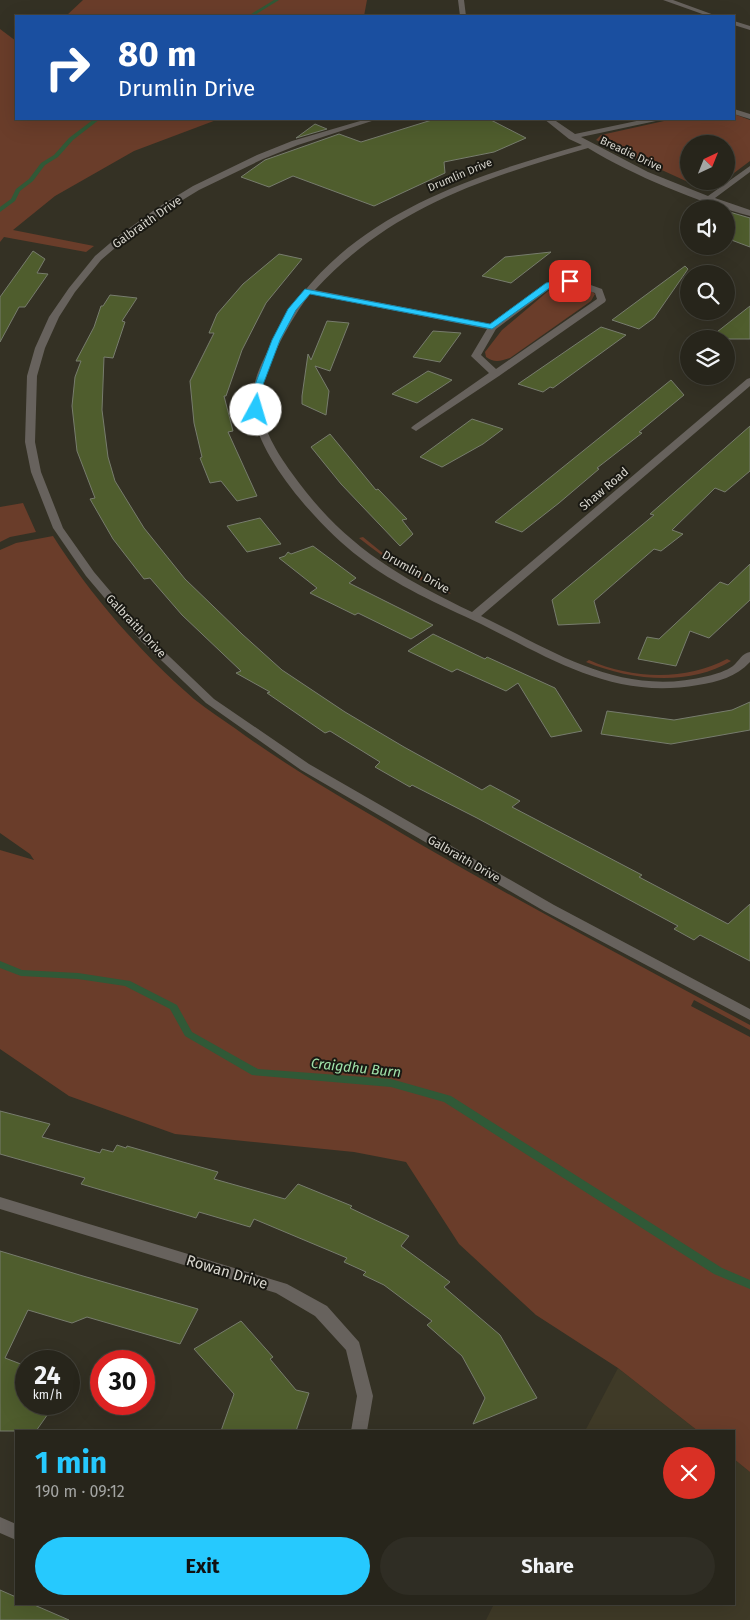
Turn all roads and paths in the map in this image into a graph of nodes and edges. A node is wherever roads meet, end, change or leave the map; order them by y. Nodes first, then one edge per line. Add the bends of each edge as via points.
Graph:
1 (461, 0) edge
2 (666, 0) edge
3 (463, 15) edge
4 (711, 15) edge
5 (735, 23) edge
6 (750, 28) edge
7 (735, 110) edge
8 (750, 117) edge
9 (371, 120) edge
10 (549, 120) edge
11 (651, 120) edge
12 (572, 137) junction
13 (588, 146) junction
14 (750, 168) edge
15 (709, 199) junction
16 (750, 213) edge
17 (308, 291) junction
18 (492, 327) junction
19 (496, 374) junction
20 (750, 380) edge
21 (416, 428) dead end
22 (474, 616) junction
23 (750, 655) edge
24 (750, 1015) edge
25 (0, 1203) edge
26 (359, 1430) edge
27 (0, 1526) edge
28 (15, 1532) edge

1 - 3 street
2 - 4 street
5 - 6 street
7 - 8 street
9 - 24 street, Galbraith Drive via 295,143 196,188 119,240 98,258 72,290 54,317 32,376 30,442 36,472 58,528 90,574 146,639 210,701 305,767 549,908
10 - 12 street, Breadie Drive
11 - 12 street, Breadie Drive
12 - 13 street, Breadie Drive
13 - 15 street, Breadie Drive
13 - 17 street, Drumlin Drive via 482,178 401,216 343,256
14 - 15 street
15 - 16 street, Breadie Drive
17 - 18 street
17 - 22 street, Drumlin Drive via 292,309 276,340 257,390 256,410 267,444 302,495 351,545 409,584
18 - 19 street via 476,356
18 - 19 street via 549,284 570,281 599,291 602,300
19 - 21 street
20 - 22 street, Shaw Road
22 - 23 street, Drumlin Drive via 548,654 610,680 650,685 710,679 734,670
25 - 26 street, Rowan Drive via 281,1288 321,1311 353,1347 365,1396
27 - 28 street

